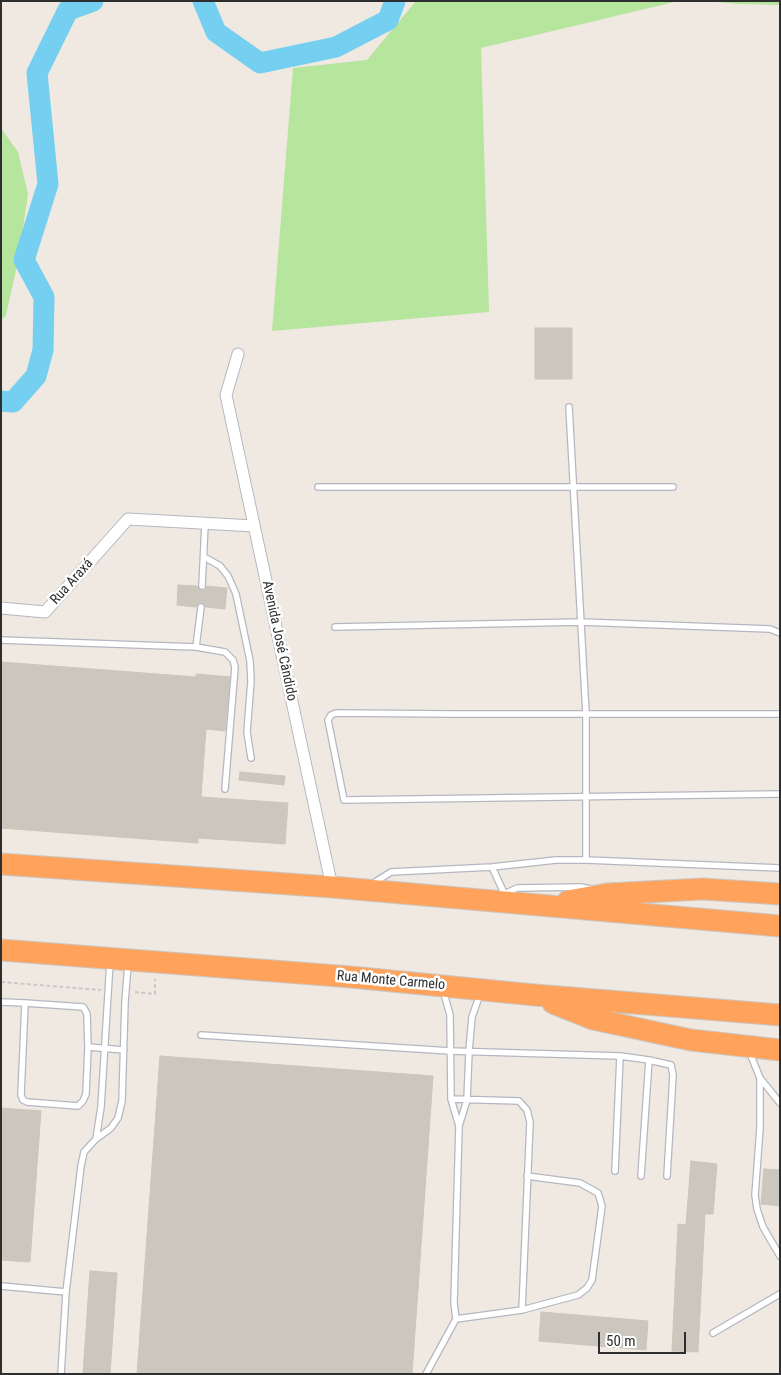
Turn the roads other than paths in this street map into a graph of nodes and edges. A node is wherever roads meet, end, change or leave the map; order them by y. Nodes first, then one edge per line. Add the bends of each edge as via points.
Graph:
1 (238, 354) dead end
2 (569, 407) dead end
3 (573, 486) junction
4 (318, 487) dead end
5 (673, 487) dead end
6 (205, 524) junction
7 (254, 526) junction
8 (204, 557) junction
9 (202, 586) dead end
10 (201, 607) dead end
11 (1, 608) edge
12 (581, 622) junction
13 (335, 627) dead end
14 (780, 633) edge
15 (1, 640) edge
16 (196, 648) junction
17 (586, 714) junction
18 (780, 714) edge
19 (251, 758) dead end
20 (225, 789) dead end
21 (780, 794) edge
22 (587, 796) junction
23 (586, 860) junction
24 (1, 864) edge
25 (492, 867) junction
26 (780, 868) edge
27 (332, 887) junction
28 (362, 890) junction
29 (607, 894) junction
30 (780, 894) edge
31 (500, 897) junction
32 (544, 905) junction
33 (780, 926) edge
34 (1, 950) edge
35 (119, 959) junction
36 (442, 985) junction
37 (482, 990) junction
38 (535, 995) junction
39 (1, 1002) edge
40 (25, 1003) junction
41 (780, 1015) edge
42 (202, 1035) dead end
43 (88, 1047) junction
44 (747, 1047) junction
45 (104, 1048) junction
46 (124, 1050) junction
47 (450, 1050) junction
48 (780, 1050) edge
49 (469, 1051) junction
50 (620, 1056) junction
51 (650, 1060) junction
52 (760, 1078) junction
53 (451, 1099) junction
54 (467, 1100) junction
55 (780, 1103) edge
56 (100, 1121) junction
57 (459, 1126) junction
58 (111, 1128) junction
59 (96, 1139) junction
60 (614, 1171) dead end
61 (528, 1176) junction
62 (641, 1176) dead end
63 (667, 1176) dead end
64 (780, 1256) edge
65 (1, 1286) edge
66 (66, 1292) junction
67 (780, 1294) edge
68 (522, 1310) junction
69 (456, 1319) junction
70 (712, 1333) dead end
71 (60, 1374) edge
72 (426, 1374) edge

1 - 7 street, Avenida José Cândido via 226,395
2 - 3 lane
3 - 4 lane
3 - 5 lane
3 - 12 lane
6 - 7 street
6 - 8 lane
6 - 11 street, Rua Araxá via 128,519 45,612
7 - 27 street, Avenida José Cândido
8 - 9 lane
8 - 19 lane via 220,566 236,594 250,661 247,732
10 - 16 lane
12 - 13 lane
12 - 14 lane via 770,628
12 - 17 lane
15 - 16 lane
16 - 20 lane via 225,652 235,667
17 - 18 lane
17 - 22 lane
17 - 22 lane via 336,713 328,720 344,800
21 - 22 lane
22 - 23 lane
23 - 25 lane
23 - 26 lane
24 - 27 highway
25 - 28 lane via 391,872
25 - 31 lane
27 - 28 highway
28 - 31 highway
29 - 30 highway via 703,889
29 - 31 lane via 581,887 517,888
29 - 32 highway
31 - 32 highway
32 - 33 highway
34 - 35 highway, Rua Monte Carmelo
35 - 36 highway, Rua Monte Carmelo
35 - 45 lane via 109,990
35 - 46 lane via 126,992
36 - 37 highway, Rua Monte Carmelo
36 - 47 lane via 450,1015
37 - 38 highway, Rua Monte Carmelo
37 - 49 lane via 472,1017
38 - 41 highway, Rua Monte Carmelo
38 - 44 highway via 593,1019 691,1040
39 - 40 lane
40 - 43 lane via 83,1007 88,1014
40 - 43 lane via 23,1100 78,1106 86,1094
42 - 47 lane
43 - 45 lane
44 - 48 highway
44 - 52 lane
45 - 46 lane
45 - 56 lane
46 - 58 lane via 122,1101 118,1118
47 - 49 lane
47 - 53 lane
49 - 50 lane
49 - 54 lane
50 - 51 lane
50 - 60 lane
51 - 62 lane
51 - 63 lane via 671,1065 673,1075
52 - 55 lane
52 - 64 lane via 755,1195 763,1227
53 - 54 lane
53 - 57 lane
54 - 57 lane
54 - 61 lane via 519,1101 527,1110 530,1122
56 - 58 lane
56 - 59 lane
57 - 69 lane
58 - 59 lane
59 - 66 lane via 84,1152 81,1166
61 - 68 lane
61 - 68 lane via 580,1183 598,1193 602,1206 592,1280 587,1288 578,1295
65 - 66 lane
66 - 71 lane
67 - 70 lane
68 - 69 lane
69 - 72 lane

